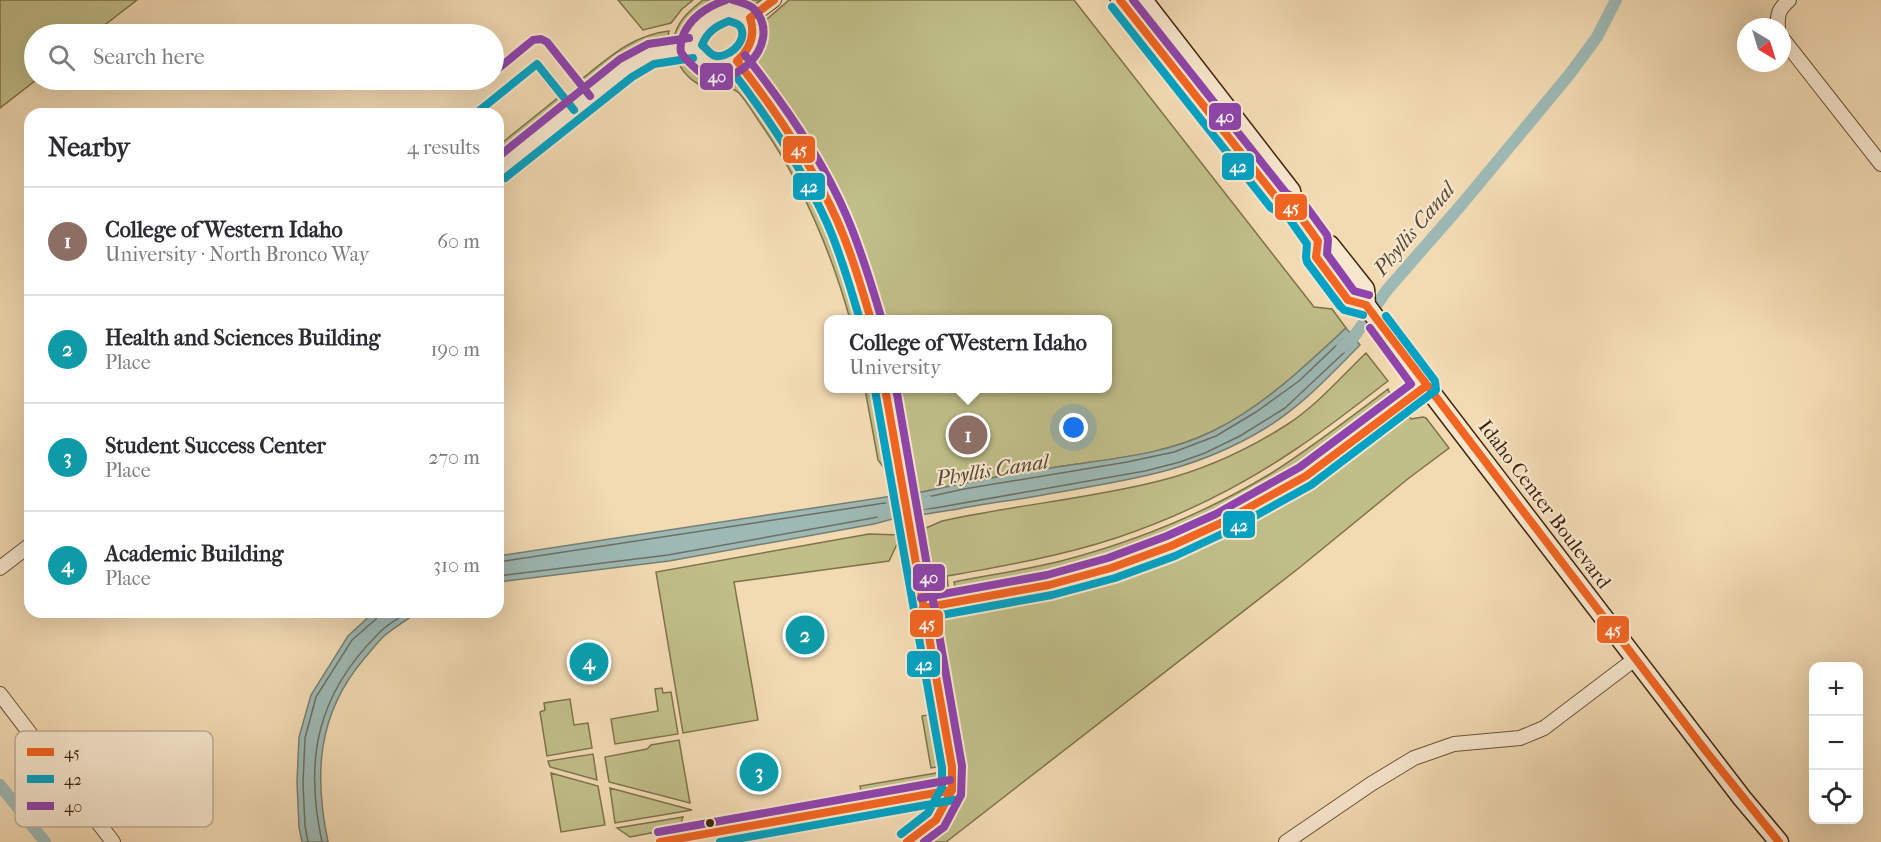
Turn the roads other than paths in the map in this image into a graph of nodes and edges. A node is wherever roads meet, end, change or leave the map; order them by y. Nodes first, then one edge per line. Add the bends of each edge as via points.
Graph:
1 (774, 0) edge
2 (1120, 0) edge
3 (1143, 0) edge
4 (1789, 0) edge
5 (750, 18) junction
6 (1777, 18) edge
7 (691, 48) junction
8 (1791, 49) edge
9 (737, 61) junction
10 (1881, 164) edge
11 (504, 165) edge
12 (1295, 209) junction
13 (869, 315) edge
14 (1426, 386) junction
15 (886, 393) edge
16 (24, 549) edge
17 (0, 568) edge
18 (923, 608) junction
19 (1635, 659) junction
20 (0, 694) edge
21 (28, 731) edge
22 (952, 790) dead end
23 (102, 827) edge
24 (113, 842) edge
25 (1286, 842) edge
26 (1779, 842) edge

1 - 5 street
2 - 12 main road, Idaho Center Boulevard via 1279,201
3 - 12 main road, Idaho Center Boulevard via 1291,191
4 - 6 street via 1780,8
5 - 7 street via 737,11 719,13 699,27
5 - 9 street via 752,44
7 - 9 street via 708,67 728,66
7 - 11 street via 651,54 626,68
8 - 10 street
9 - 13 street via 777,114 823,192 837,220
12 - 14 main road, Idaho Center Boulevard via 1318,241 1330,245 1365,289 1366,305
14 - 18 street via 1306,476 1171,546 1049,585
14 - 19 main road, Idaho Center Boulevard
15 - 18 street
16 - 17 street
18 - 22 street via 952,767
19 - 25 street via 1544,728 1520,738 1454,744 1414,758
19 - 26 main road, Idaho Center Boulevard
20 - 21 street
23 - 24 street

